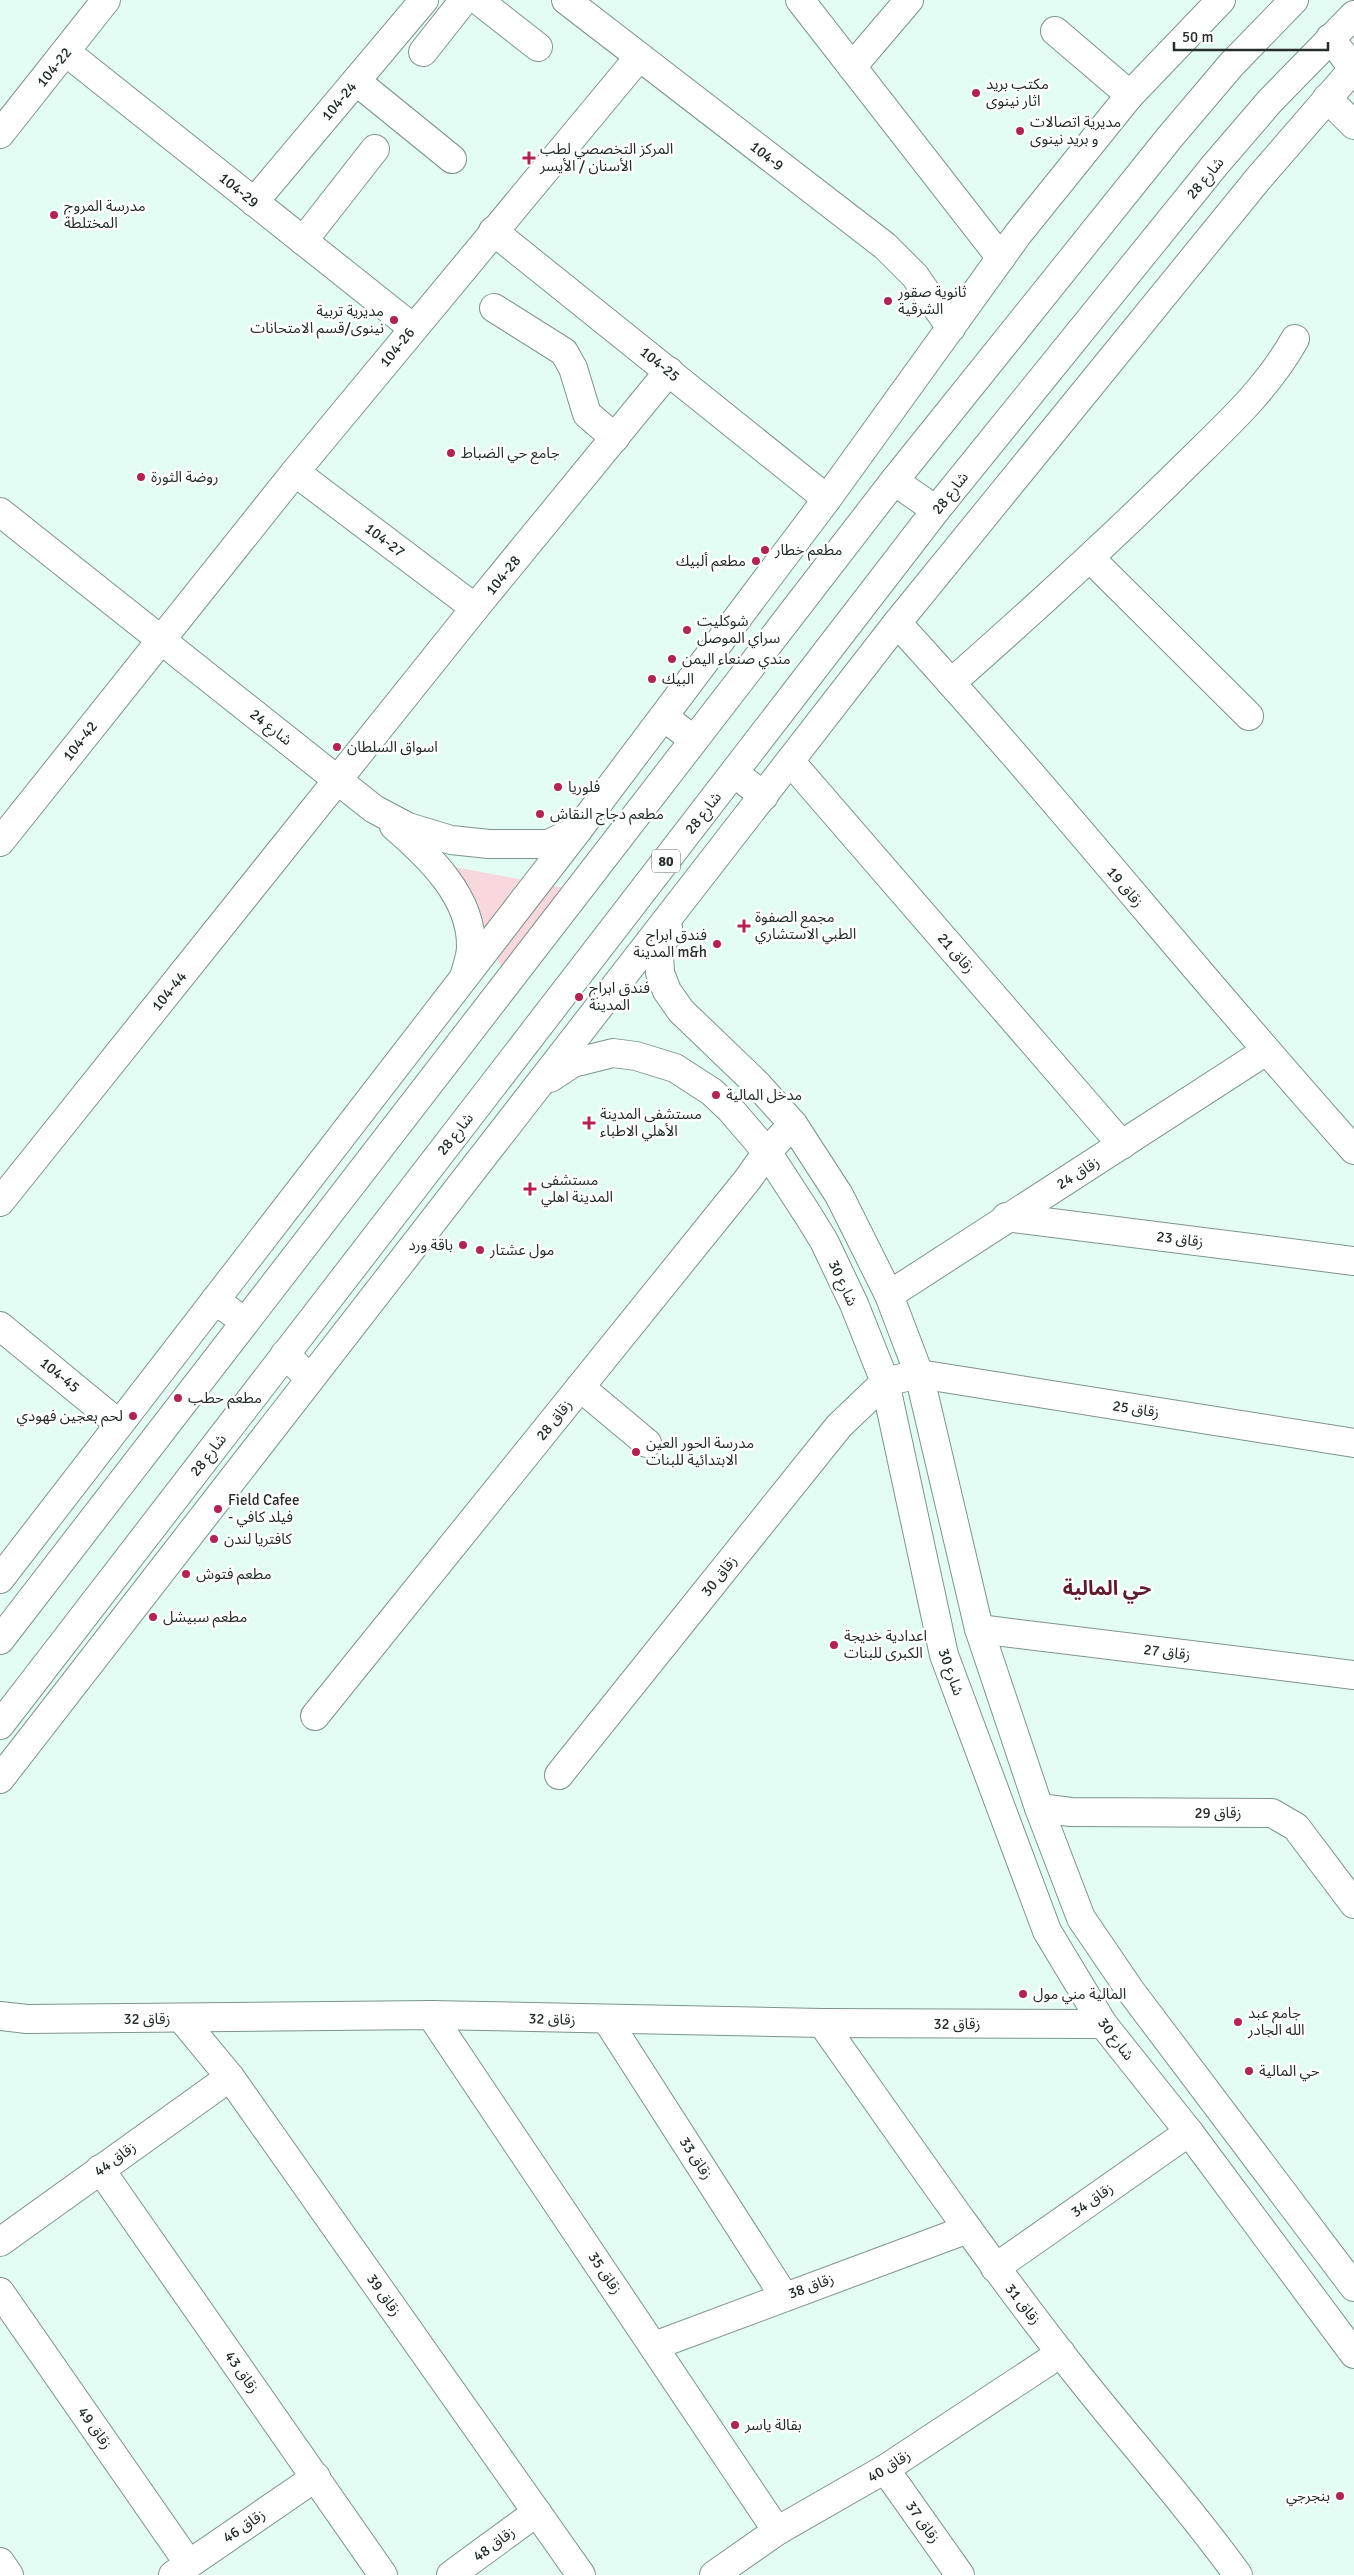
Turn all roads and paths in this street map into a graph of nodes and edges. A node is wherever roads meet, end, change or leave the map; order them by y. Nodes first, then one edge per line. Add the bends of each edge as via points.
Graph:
1 (106, 0) edge
2 (424, 0) edge
3 (464, 0) edge
4 (478, 0) edge
5 (566, 0) edge
6 (800, 0) edge
7 (909, 0) edge
8 (1221, 0) edge
9 (1294, 0) edge
10 (1354, 15) edge
11 (1055, 31) dead end
12 (1330, 38) junction
13 (538, 47) dead end
14 (66, 52) junction
15 (423, 52) dead end
16 (639, 57) junction
17 (852, 67) junction
18 (1354, 68) edge
19 (356, 81) junction
20 (1130, 95) junction
21 (1327, 98) junction
22 (1354, 125) edge
23 (0, 134) edge
24 (375, 149) dead end
25 (452, 160) dead end
26 (254, 202) junction
27 (493, 230) junction
28 (303, 241) junction
29 (1001, 258) junction
30 (494, 308) dead end
31 (413, 328) junction
32 (951, 328) junction
33 (1295, 339) dead end
34 (669, 371) junction
35 (615, 438) junction
36 (295, 472) junction
37 (894, 481) junction
38 (827, 499) junction
39 (936, 510) junction
40 (0, 512) edge
41 (1091, 559) junction
42 (475, 608) junction
43 (897, 623) junction
44 (160, 640) junction
45 (951, 683) junction
46 (1249, 716) dead end
47 (664, 717) junction
48 (694, 740) junction
49 (790, 762) junction
50 (734, 773) junction
51 (338, 780) junction
52 (764, 796) junction
53 (374, 809) junction
54 (578, 830) junction
55 (0, 842) edge
56 (696, 882) junction
57 (465, 974) junction
58 (1266, 1051) junction
59 (538, 1086) junction
60 (793, 1124) junction
61 (1122, 1146) junction
62 (1354, 1150) edge
63 (767, 1152) junction
64 (0, 1202) edge
65 (1006, 1217) junction
66 (1354, 1261) edge
67 (889, 1295) junction
68 (215, 1300) junction
69 (246, 1322) junction
70 (0, 1326) edge
71 (285, 1354) junction
72 (919, 1374) junction
73 (309, 1378) junction
74 (885, 1382) junction
75 (580, 1387) junction
76 (119, 1424) junction
77 (647, 1443) dead end
78 (1354, 1443) edge
79 (0, 1579) edge
80 (979, 1629) junction
81 (0, 1640) edge
82 (1354, 1675) edge
83 (315, 1716) dead end
84 (0, 1725) edge
85 (559, 1775) dead end
86 (0, 1779) edge
87 (1039, 1808) junction
88 (1354, 1904) edge
89 (431, 2015) junction
90 (0, 2016) edge
91 (27, 2019) junction
92 (182, 2019) junction
93 (607, 2020) junction
94 (822, 2023) junction
95 (1104, 2024) junction
96 (0, 2039) edge
97 (230, 2077) junction
98 (1189, 2132) junction
99 (100, 2169) junction
100 (968, 2229) junction
101 (0, 2242) edge
102 (995, 2268) junction
103 (1354, 2287) edge
104 (0, 2292) edge
105 (784, 2296) junction
106 (654, 2346) junction
107 (1061, 2353) junction
108 (1354, 2354) edge
109 (885, 2469) junction
110 (316, 2477) junction
111 (537, 2512) junction
112 (777, 2531) junction
113 (0, 2562) edge
114 (181, 2569) edge
115 (9, 2575) edge
116 (383, 2575) edge
117 (451, 2575) edge
118 (581, 2575) edge
119 (714, 2575) edge
120 (960, 2575) edge
121 (1238, 2575) edge

1 - 14 main road, 104-22
2 - 19 main road, 104-24
3 - 15 main road
4 - 13 main road
5 - 16 main road, 104-9
6 - 17 main road
7 - 17 main road
8 - 20 main road
9 - 37 main road via 1231,65 1170,137
10 - 12 main road, شارع 28 / 80
11 - 20 main road
12 - 18 main road
12 - 39 main road, شارع 28 / 80 via 1270,100 1209,172
14 - 23 main road, 104-22
14 - 26 main road, 104-29
16 - 27 main road, 104-26
16 - 32 main road, 104-9 via 890,251 915,276
17 - 29 main road
18 - 21 main road
19 - 25 main road
19 - 26 main road, 104-24
20 - 29 main road
21 - 22 main road
21 - 43 main road
24 - 28 main road
26 - 28 main road, 104-29
27 - 31 main road, 104-26
27 - 34 main road, 104-25
28 - 31 main road, 104-29
29 - 32 main road
30 - 35 main road via 564,352 573,368 587,414
31 - 36 main road, 104-26
32 - 38 main road
33 - 41 main road via 1254,398
34 - 35 main road, 104-28
34 - 38 main road, 104-25
35 - 42 main road, 104-28
36 - 42 main road, 104-27
36 - 44 main road, 104-26
37 - 39 main road
37 - 48 main road
38 - 47 main road
39 - 50 main road, شارع 28 / 80
40 - 44 main road, شارع 24
41 - 45 main road
41 - 46 main road
42 - 51 main road, 104-28
43 - 45 main road, زقاق 19
43 - 49 main road
44 - 51 main road, شارع 24
44 - 55 main road, 104-42
45 - 58 main road, زقاق 19
47 - 48 main road
47 - 54 main road
48 - 69 main road
49 - 52 main road
49 - 61 main road, زقاق 21
50 - 52 main road
50 - 71 main road, شارع 28 / 80
51 - 53 main road, شارع 24
51 - 64 main road, 104-44
52 - 56 main road
53 - 54 main road, شارع 24 via 408,827 451,840 489,844 548,844
53 - 57 main road via 436,867 459,898 470,927 472,949
54 - 57 main road
56 - 59 main road
56 - 60 main road via 663,938 659,954 660,973 667,991 682,1011
57 - 68 main road
58 - 61 main road, زقاق 24
58 - 62 main road, زقاق 19
59 - 63 main road, شارع 30 via 573,1063 591,1057 613,1053 660,1062 712,1092
59 - 73 main road
60 - 63 main road, زقاق 28
60 - 67 main road via 839,1195
61 - 65 main road, زقاق 24
63 - 74 main road, شارع 30 via 824,1241 854,1304
63 - 75 main road, زقاق 28
65 - 66 main road, زقاق 23
65 - 67 main road, زقاق 24
67 - 72 main road
68 - 69 main road
68 - 76 main road
69 - 81 main road
70 - 76 main road, 104-45
71 - 73 main road
71 - 84 main road, شارع 28 / 80
72 - 74 main road
72 - 78 main road, زقاق 25
72 - 80 main road
73 - 86 main road
74 - 85 main road, زقاق 30 via 840,1426
74 - 95 main road, شارع 30 via 944,1655 1047,1931
75 - 77 main road
75 - 83 main road, زقاق 28
76 - 79 main road
80 - 82 main road, زقاق 27
80 - 87 main road
87 - 88 main road, زقاق 29 via 1071,1812 1272,1813 1296,1827
87 - 103 main road via 1081,1918 1130,1990
89 - 92 main road, زقاق 32
89 - 93 main road, زقاق 32
89 - 106 main road, زقاق 35
90 - 91 main road, زقاق 32
91 - 92 main road, زقاق 32
91 - 96 main road
92 - 97 main road, زقاق 39
93 - 94 main road, زقاق 32
93 - 105 main road, زقاق 33
94 - 95 main road, زقاق 32
94 - 100 main road, زقاق 31
95 - 98 main road, شارع 30
97 - 99 main road, زقاق 44
97 - 111 main road, زقاق 39
98 - 102 main road, زقاق 34
98 - 108 main road, شارع 30
99 - 101 main road, زقاق 44
99 - 110 main road, زقاق 43
100 - 102 main road, زقاق 31
100 - 105 main road, زقاق 38
102 - 107 main road, زقاق 31
104 - 114 main road, زقاق 49
105 - 106 main road, زقاق 38
106 - 112 main road, زقاق 35
107 - 109 main road, زقاق 40
107 - 121 main road, زقاق 31 via 1197,2518
109 - 112 main road, زقاق 40
109 - 120 main road, زقاق 37
110 - 114 main road, زقاق 46
110 - 116 main road, زقاق 43
111 - 117 main road, زقاق 48
111 - 118 main road, زقاق 39
112 - 119 main road, زقاق 40
113 - 115 main road

